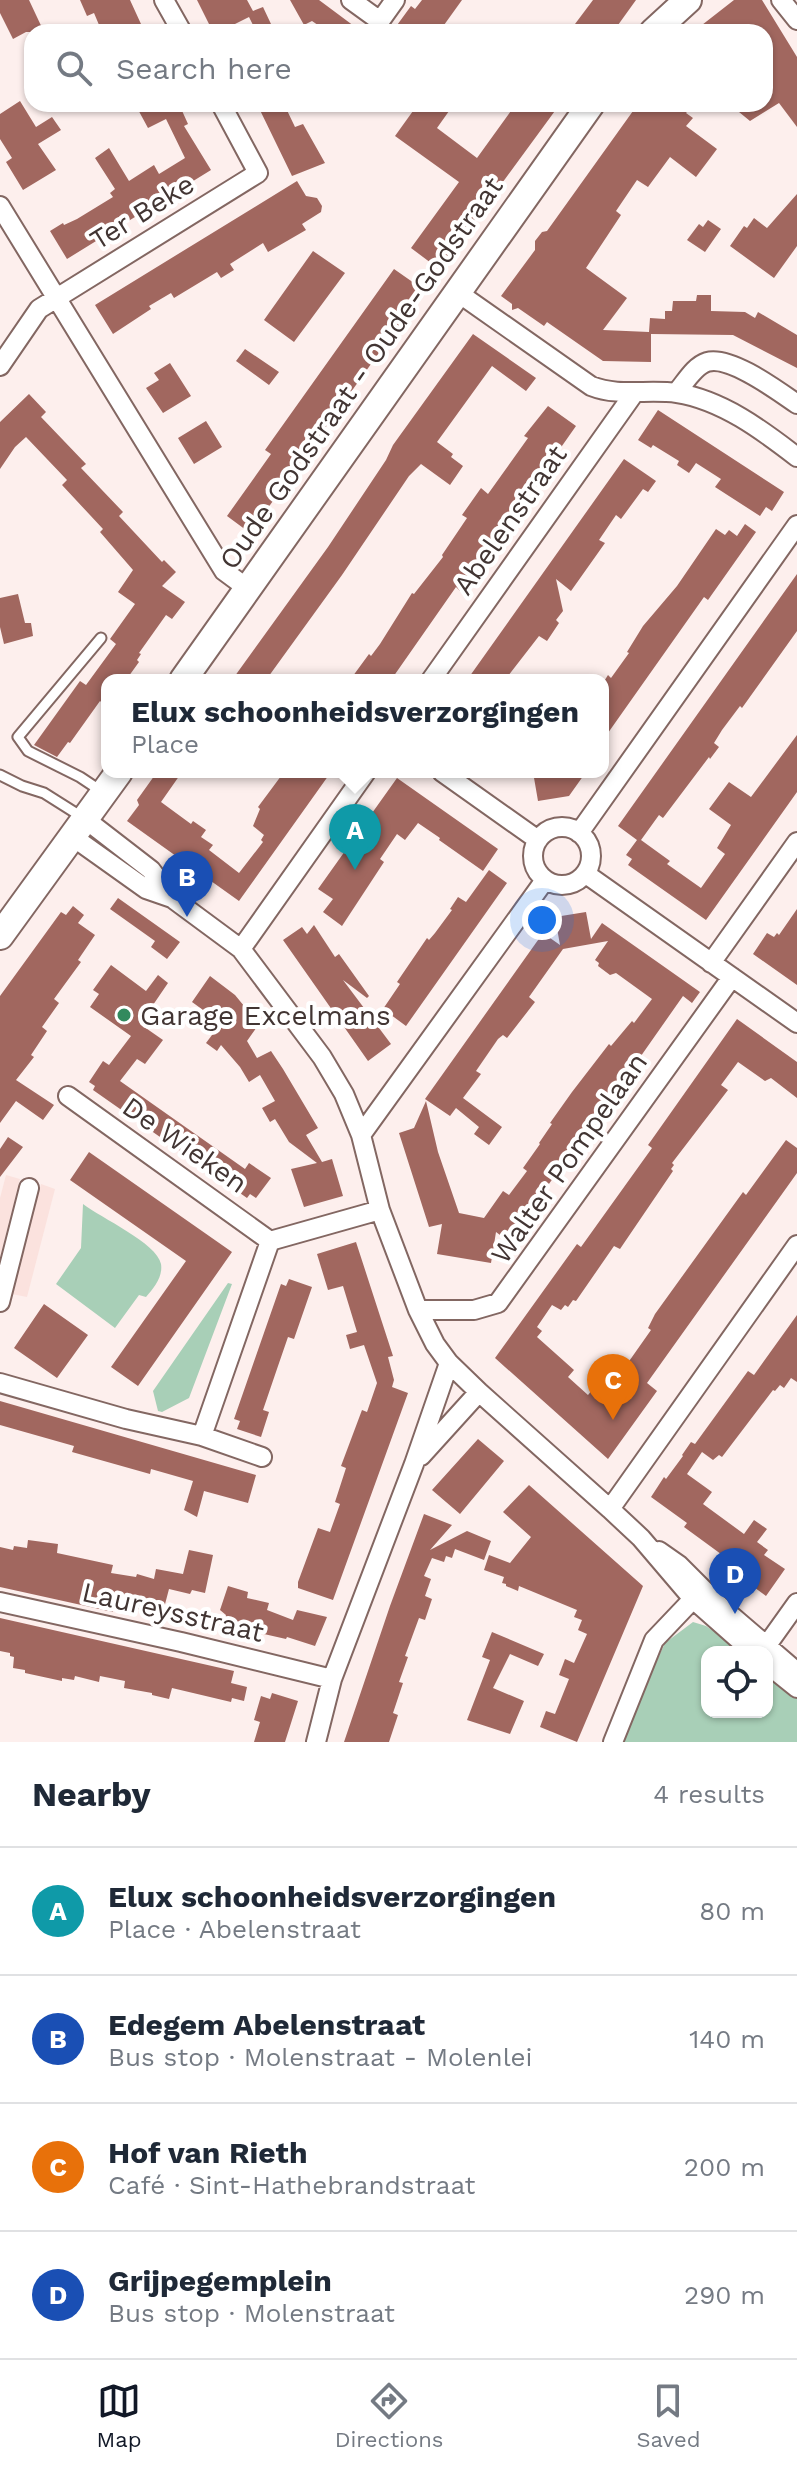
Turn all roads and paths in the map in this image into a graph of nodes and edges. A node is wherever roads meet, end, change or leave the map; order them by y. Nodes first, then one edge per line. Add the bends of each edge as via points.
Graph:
1 (164, 0) edge
2 (351, 0) edge
3 (395, 0) edge
4 (661, 0) edge
5 (688, 0) edge
6 (781, 0) edge
7 (797, 20) edge
8 (178, 24) edge
9 (645, 24) edge
10 (662, 24) edge
11 (225, 112) edge
12 (585, 112) edge
13 (0, 206) edge
14 (457, 292) junction
15 (56, 298) junction
16 (0, 366) edge
17 (635, 392) junction
18 (676, 393) junction
19 (797, 404) edge
20 (797, 457) edge
21 (797, 525) edge
22 (247, 588) junction
23 (101, 638) dead end
24 (187, 674) edge
25 (435, 674) edge
26 (0, 775) edge
27 (362, 778) edge
28 (450, 778) edge
29 (112, 783) edge
30 (79, 828) junction
31 (579, 833) junction
32 (538, 840) junction
33 (797, 842) edge
34 (586, 874) junction
35 (545, 880) junction
36 (0, 936) edge
37 (241, 949) junction
38 (711, 963) junction
39 (732, 977) junction
40 (797, 1023) edge
41 (68, 1096) dead end
42 (361, 1135) junction
43 (29, 1188) dead end
44 (380, 1210) junction
45 (270, 1241) junction
46 (797, 1245) edge
47 (0, 1302) edge
48 (418, 1310) junction
49 (449, 1363) junction
50 (0, 1383) edge
51 (479, 1392) junction
52 (202, 1436) junction
53 (262, 1457) dead end
54 (414, 1464) junction
55 (610, 1509) junction
56 (641, 1538) junction
57 (693, 1599) junction
58 (0, 1602) edge
59 (797, 1603) edge
60 (752, 1646) edge
61 (755, 1646) edge
62 (767, 1646) edge
63 (773, 1660) edge
64 (773, 1665) edge
65 (797, 1672) edge
66 (332, 1679) junction
67 (797, 1688) edge
68 (316, 1742) edge
69 (613, 1742) edge

1 - 8 street
2 - 3 street via 380,21
4 - 9 street
5 - 10 street
6 - 7 street
11 - 15 street, Ter Beke via 258,173
12 - 14 street, Oude Godstraat - Oude-Godstraat
13 - 15 street
14 - 17 street via 591,386
14 - 22 street, Oude Godstraat - Oude-Godstraat
15 - 16 street, Ter Beke via 39,309
15 - 22 street via 224,571
17 - 18 street
17 - 25 street, Abelenstraat
18 - 19 street via 698,367 718,361
18 - 20 street via 729,411
21 - 31 street
22 - 24 street, Oude Godstraat - Oude-Godstraat
23 - 29 lane via 18,737 28,751 80,777
26 - 30 lane via 44,793
27 - 37 street
28 - 32 street
29 - 30 street
30 - 36 street
30 - 37 street via 146,889 172,898
31 - 32 street via 557,828
31 - 34 street via 591,857
32 - 35 street via 533,862
33 - 38 street
34 - 35 street via 562,886
34 - 38 street
35 - 42 street
37 - 42 street via 322,1057
38 - 39 street
39 - 40 street
39 - 48 street, Walter Pompelaan via 498,1303 474,1310
41 - 45 street, De Wieken
42 - 44 street
43 - 47 street
44 - 45 street
44 - 48 street
45 - 52 street
46 - 55 street
48 - 49 street
49 - 51 street
49 - 54 street
50 - 52 street
51 - 54 street
51 - 55 street
52 - 53 street
54 - 66 street
55 - 56 street
56 - 57 street
56 - 61 street via 679,1565
57 - 60 street
57 - 69 street via 654,1640
58 - 66 street, Laureysstraat
59 - 62 street
63 - 65 street
64 - 67 street
66 - 68 street

